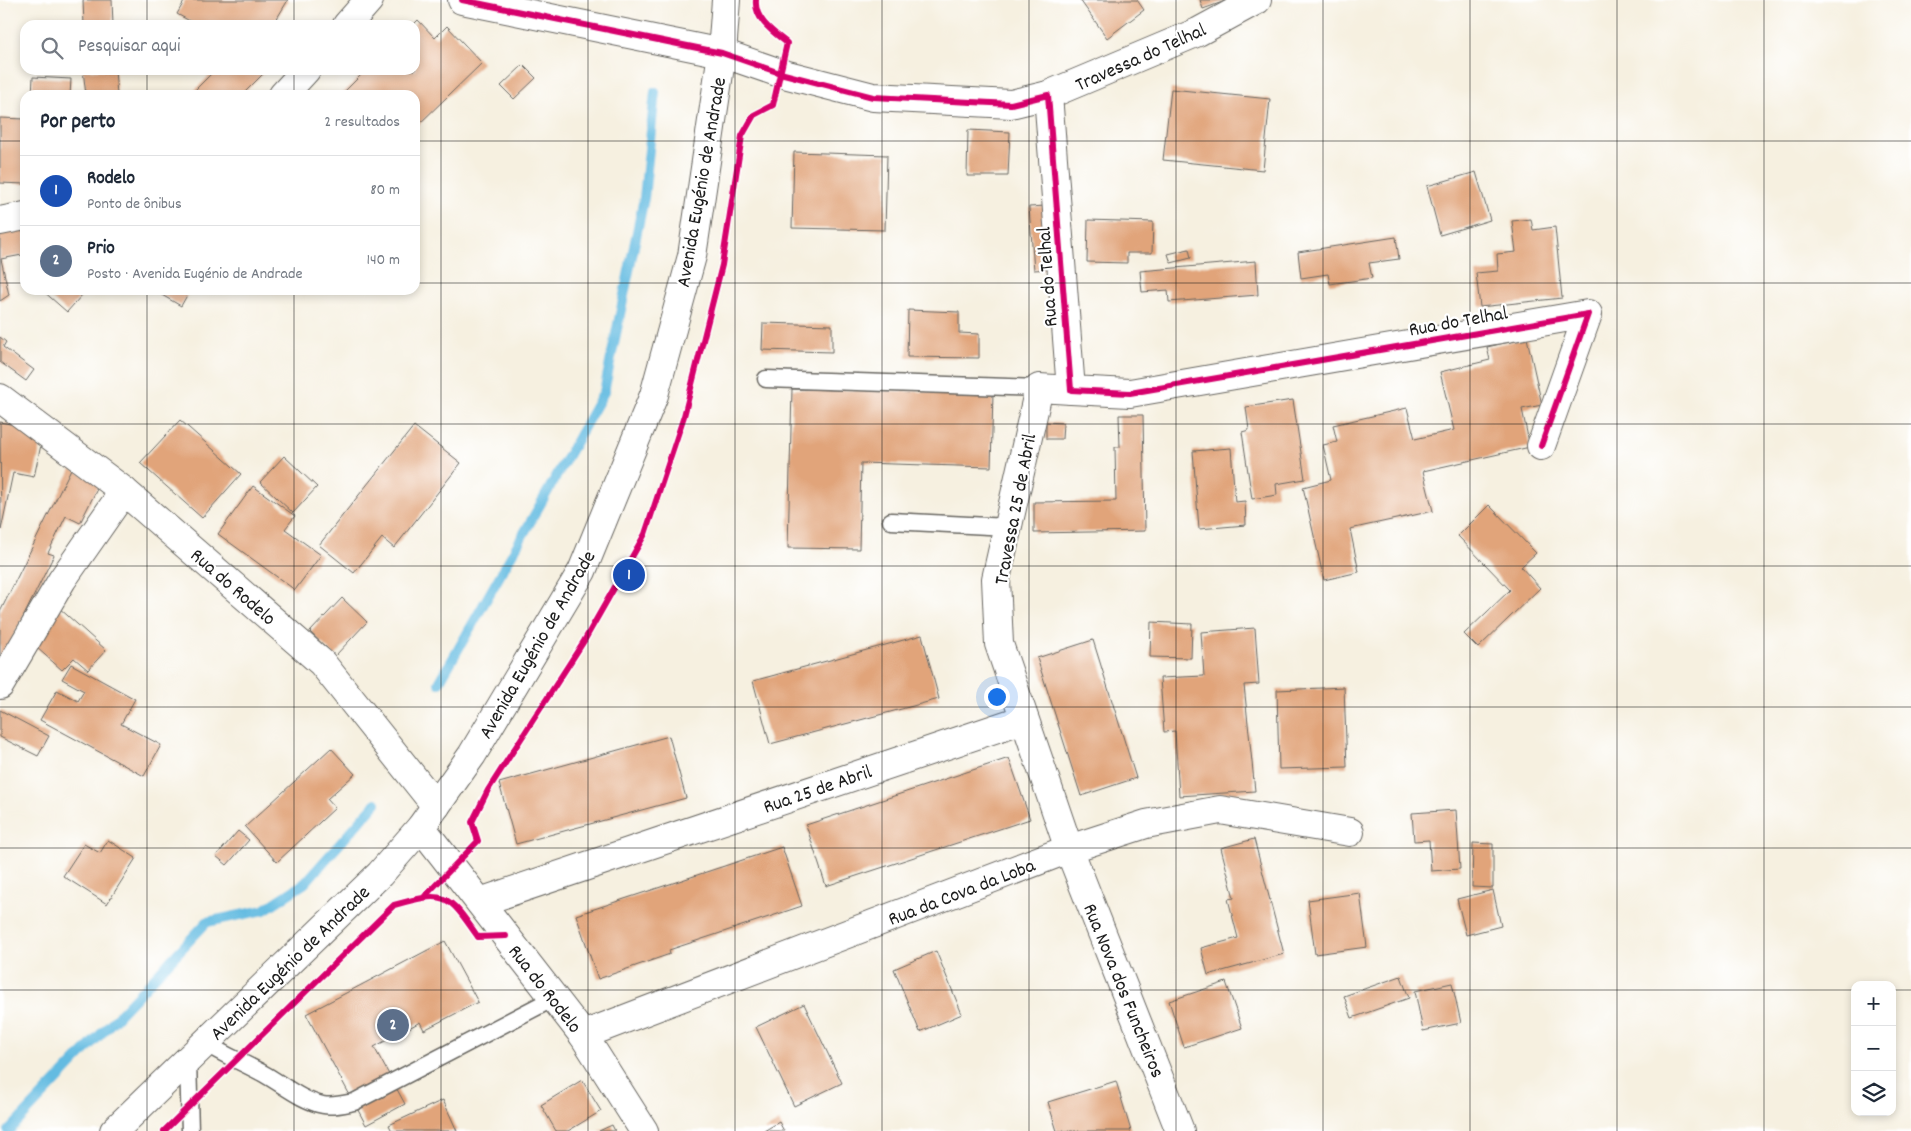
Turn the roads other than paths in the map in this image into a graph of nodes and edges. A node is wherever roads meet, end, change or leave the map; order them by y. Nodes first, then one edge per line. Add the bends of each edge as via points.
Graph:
1 (369, 0) edge
2 (462, 0) edge
3 (726, 0) edge
4 (1257, 0) edge
5 (351, 20) edge
6 (722, 54) junction
7 (302, 75) edge
8 (288, 90) edge
9 (1048, 96) junction
10 (20, 217) edge
11 (0, 221) edge
12 (766, 380) dead end
13 (1039, 388) junction
14 (1071, 390) junction
15 (0, 398) edge
16 (1541, 446) dead end
17 (124, 491) junction
18 (891, 521) dead end
19 (1008, 526) junction
20 (0, 685) edge
21 (1024, 719) junction
22 (428, 817) junction
23 (1350, 832) dead end
24 (1069, 849) junction
25 (480, 902) junction
26 (554, 998) junction
27 (583, 1035) junction
28 (197, 1051) junction
29 (114, 1131) edge
30 (190, 1131) edge
31 (644, 1131) edge
32 (1180, 1131) edge

1 - 5 street
2 - 6 street
3 - 6 street, Avenida Eugénio de Andrade
4 - 9 street, Travessa do Telhal via 1198,32
6 - 9 street via 780,73 873,96 1011,104
6 - 22 street, Avenida Eugénio de Andrade via 692,256 654,395 582,571 472,755
7 - 8 street
9 - 14 street, Rua do Telhal
10 - 11 street
12 - 13 lane
13 - 14 street
13 - 19 street, Travessa 25 de Abril
14 - 16 street, Rua do Telhal via 1130,393 1588,314
15 - 17 street, Rua do Rodelo
17 - 20 street via 62,580
17 - 22 street, Rua do Rodelo via 322,663
18 - 19 lane
19 - 21 street, Travessa 25 de Abril via 996,579 999,644
21 - 24 street
21 - 25 street, Rua 25 de Abril
22 - 25 street, Rua do Rodelo
22 - 28 street, Avenida Eugénio de Andrade via 380,874
23 - 24 street, Rua da Cova da Loba via 1220,810 1146,824
24 - 27 street, Rua da Cova da Loba
24 - 32 street, Rua Nova dos Funcheiros
25 - 26 street, Rua do Rodelo
26 - 27 street, Rua do Rodelo
26 - 28 lane via 354,1102 337,1105 322,1105 229,1058
27 - 31 street, Rua do Rodelo
28 - 29 street, Avenida Eugénio de Andrade
28 - 30 lane

